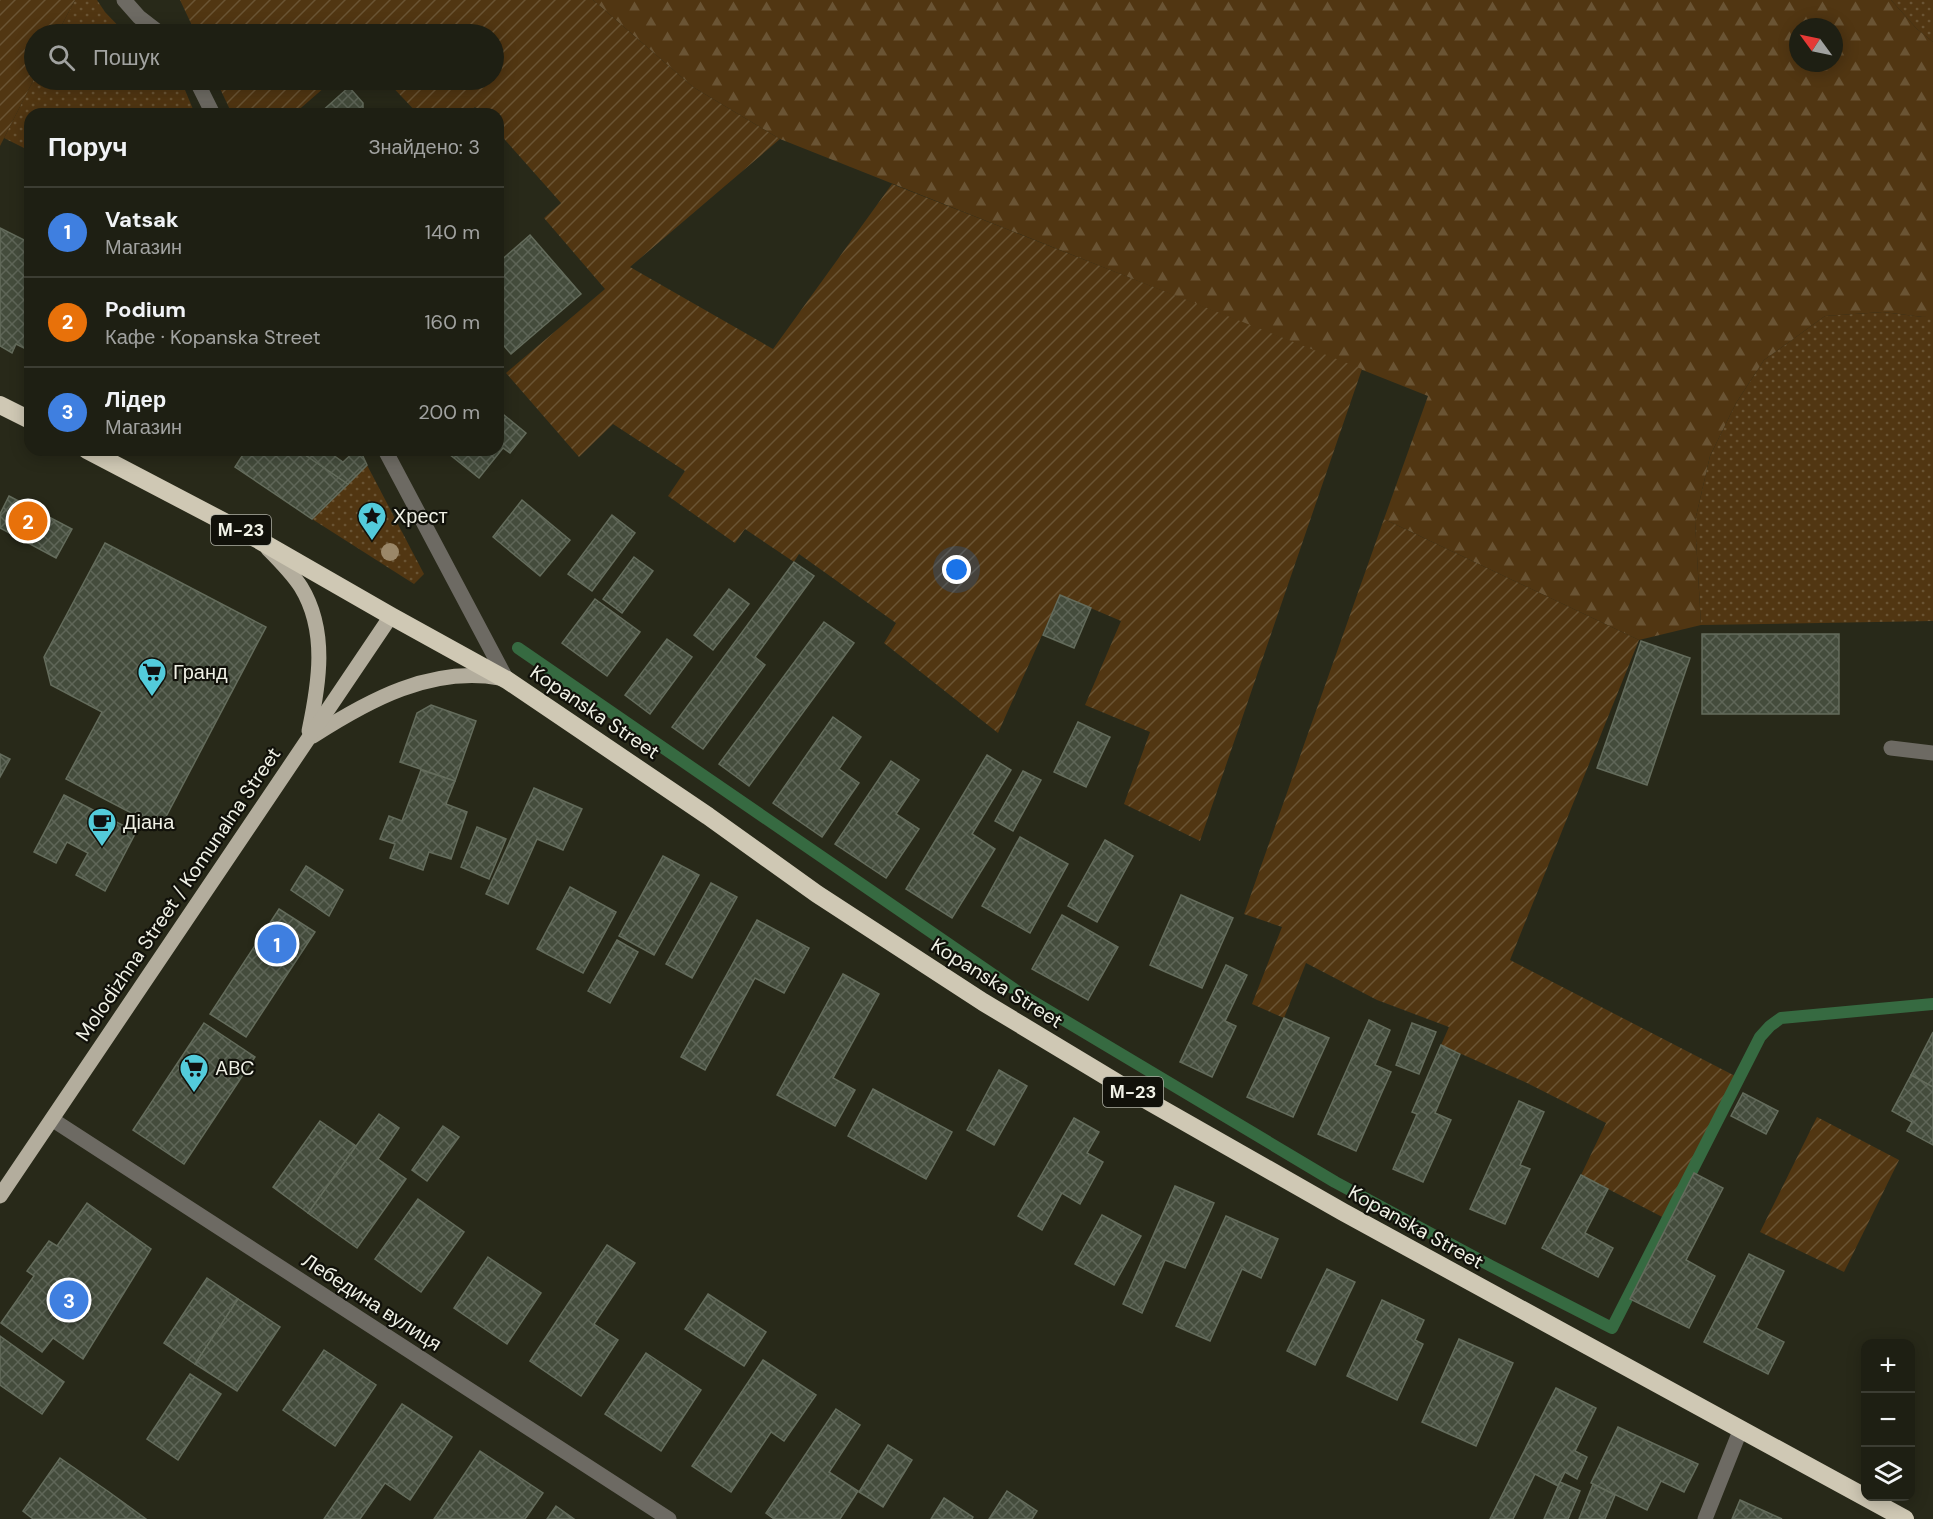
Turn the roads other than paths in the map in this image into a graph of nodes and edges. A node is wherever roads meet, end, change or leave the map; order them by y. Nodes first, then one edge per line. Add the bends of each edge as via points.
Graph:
1 (124, 0) edge
2 (148, 24) edge
3 (201, 90) edge
4 (210, 108) edge
5 (0, 405) edge
6 (24, 417) edge
7 (99, 456) edge
8 (388, 456) edge
9 (257, 538) junction
10 (391, 616) junction
11 (507, 680) junction
12 (308, 739) junction
13 (1891, 748) dead end
14 (1933, 753) edge
15 (52, 1120) junction
16 (0, 1196) edge
17 (1740, 1431) junction
18 (669, 1519) edge
19 (1705, 1519) edge
20 (1905, 1519) edge

1 - 2 street
3 - 4 street
5 - 6 highway
7 - 9 highway, Kopanska Street / М-23
8 - 11 street
9 - 10 highway, Kopanska Street / М-23
9 - 12 main road via 301,588 316,626 319,671
10 - 11 highway, Kopanska Street / М-23
10 - 12 main road, Molodizhna Street / Komunalna Street
11 - 12 main road via 480,675 424,681 372,701
11 - 17 highway, Kopanska Street / М-23 via 817,894 993,1008 1343,1212
12 - 15 main road, Molodizhna Street / Komunalna Street
13 - 14 street
15 - 16 main road, Molodizhna Street / Komunalna Street
15 - 18 street, Лебедина вулиця
17 - 19 street
17 - 20 highway, Kopanska Street / М-23

